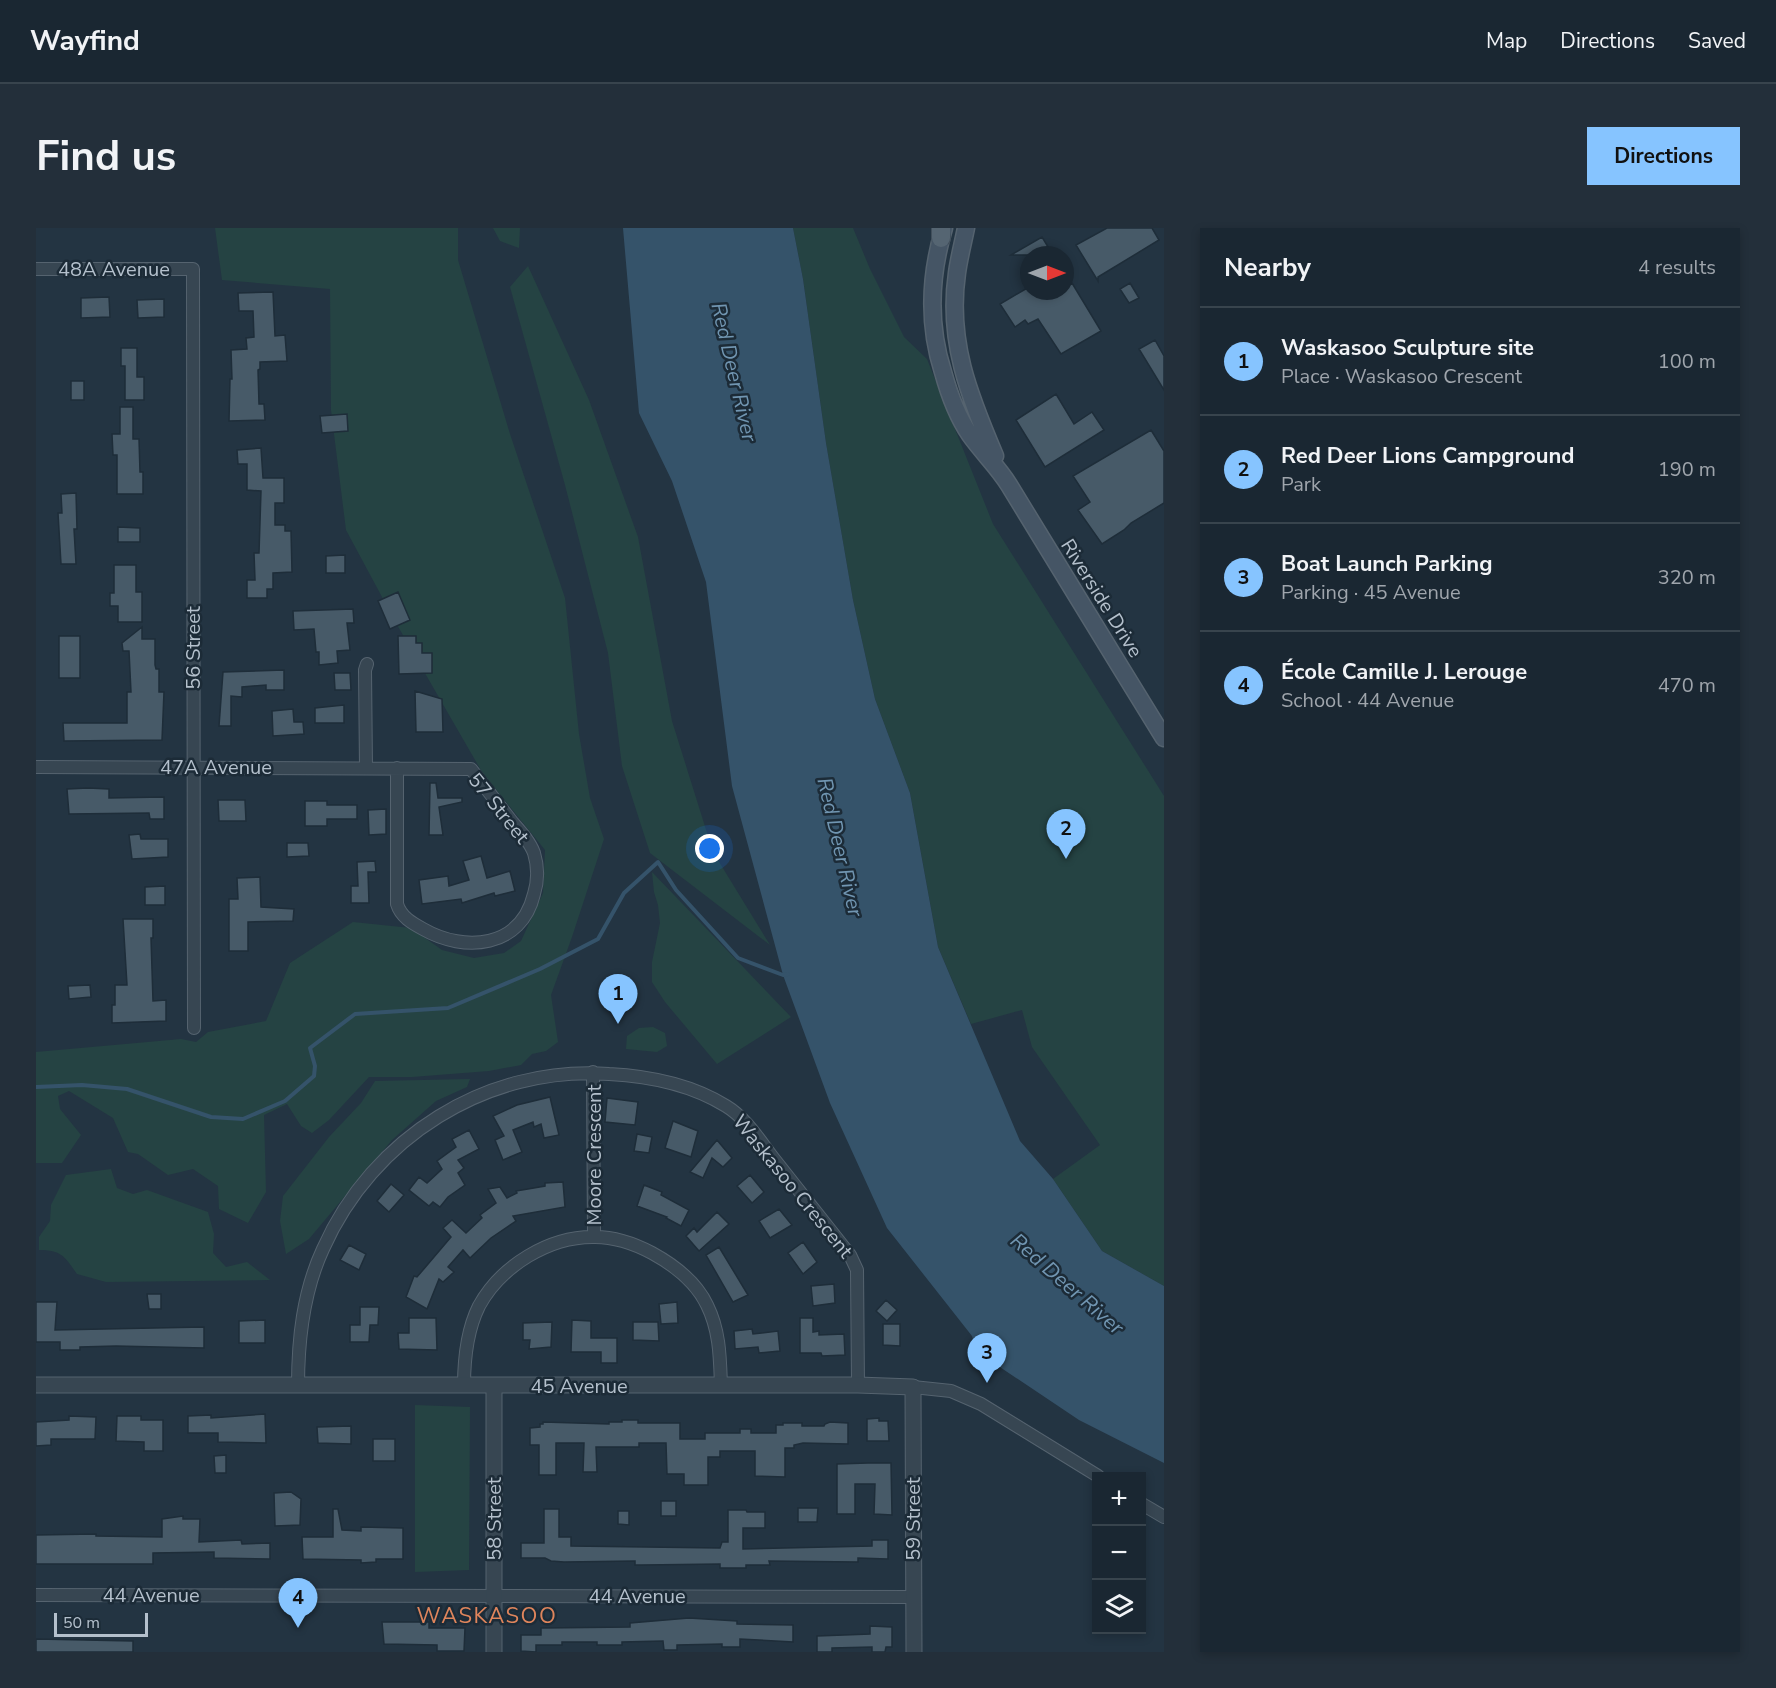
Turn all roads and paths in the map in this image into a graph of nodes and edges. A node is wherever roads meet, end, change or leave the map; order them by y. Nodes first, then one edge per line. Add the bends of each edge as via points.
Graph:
1 (966, 228) edge
2 (942, 231) edge
3 (36, 269) edge
4 (193, 269) joint
5 (958, 353) junction
6 (939, 359) junction
7 (1005, 479) junction
8 (367, 664) dead end
9 (1164, 738) edge
10 (36, 766) edge
11 (193, 767) junction
12 (366, 768) junction
13 (396, 768) junction
14 (194, 1028) dead end
15 (593, 1072) junction
16 (594, 1237) junction
17 (36, 1385) edge
18 (858, 1385) junction
19 (298, 1386) junction
20 (464, 1386) junction
21 (494, 1386) junction
22 (721, 1386) junction
23 (914, 1387) junction
24 (1092, 1472) edge
25 (1146, 1506) edge
26 (1164, 1517) edge
27 (36, 1595) edge
28 (495, 1596) junction
29 (913, 1597) junction
30 (495, 1652) edge
31 (914, 1652) edge

1 - 5 main road, Riverside Drive via 955,291
2 - 6 main road, Riverside Drive via 932,290
3 - 4 street, 48A Avenue
4 - 11 street, 56 Street
5 - 6 main road
5 - 7 main road, Riverside Drive via 969,395
6 - 7 main road, Riverside Drive via 961,419
7 - 9 main road, Riverside Drive
8 - 12 street
10 - 11 street, 47A Avenue
11 - 12 street, 47A Avenue
11 - 14 street, 56 Street
12 - 13 street, 47A Avenue
13 - 13 street, 57 Street via 400,912 435,935 463,943 490,941 512,930 525,915 536,887 535,855 527,841 471,769
15 - 16 street, Moore Crescent
15 - 18 street, Waskasoo Crescent via 683,1087 727,1106 748,1126 850,1255 857,1270
15 - 19 street, Waskasoo Crescent via 532,1079 472,1099 433,1120 381,1162 344,1209 317,1264 300,1334
16 - 20 street, Moore Crescent via 548,1246 528,1255 499,1279 478,1308 467,1344
16 - 22 street, Moore Crescent via 647,1251 665,1260 694,1285 715,1323
17 - 19 street, 45 Avenue
18 - 22 street, 45 Avenue
18 - 23 street, 45 Avenue
19 - 20 street, 45 Avenue
20 - 21 street, 45 Avenue
21 - 22 street, 45 Avenue
21 - 28 street, 58 Street
23 - 24 street, 45 Avenue via 951,1391 981,1404
23 - 29 street, 59 Street
25 - 26 street
27 - 28 street, 44 Avenue
28 - 29 street, 44 Avenue
28 - 30 street, 58 Street
29 - 31 street, 59 Street

